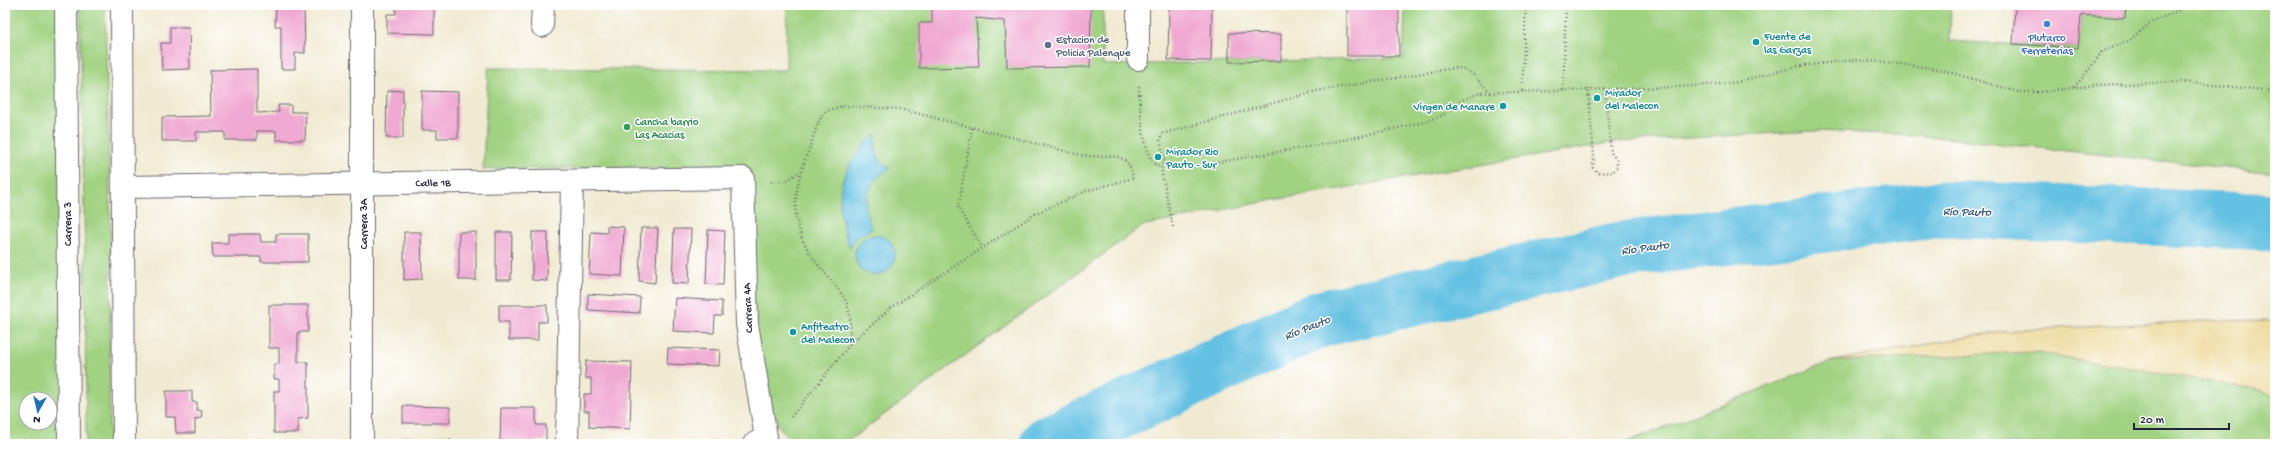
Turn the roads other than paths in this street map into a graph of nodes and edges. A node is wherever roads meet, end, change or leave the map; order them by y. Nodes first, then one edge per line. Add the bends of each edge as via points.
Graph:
1 (66, 5) edge
2 (122, 5) edge
3 (362, 5) edge
4 (1138, 5) edge
5 (1138, 59) road end
6 (743, 178) joint
7 (572, 181) junction
8 (363, 183) junction
9 (123, 186) junction
10 (760, 440) edge
11 (69, 444) edge
12 (124, 444) edge
13 (362, 444) edge
14 (567, 444) edge

1 - 11 street, Carrera 3
2 - 9 street
3 - 8 street, Carrera 3A
4 - 5 street
6 - 7 street, Calle 1B
6 - 10 street, Carrera 4A via 747,324
7 - 8 street, Calle 1B
7 - 14 street
8 - 9 street, Calle 1B
8 - 13 street, Carrera 3A
9 - 12 street

